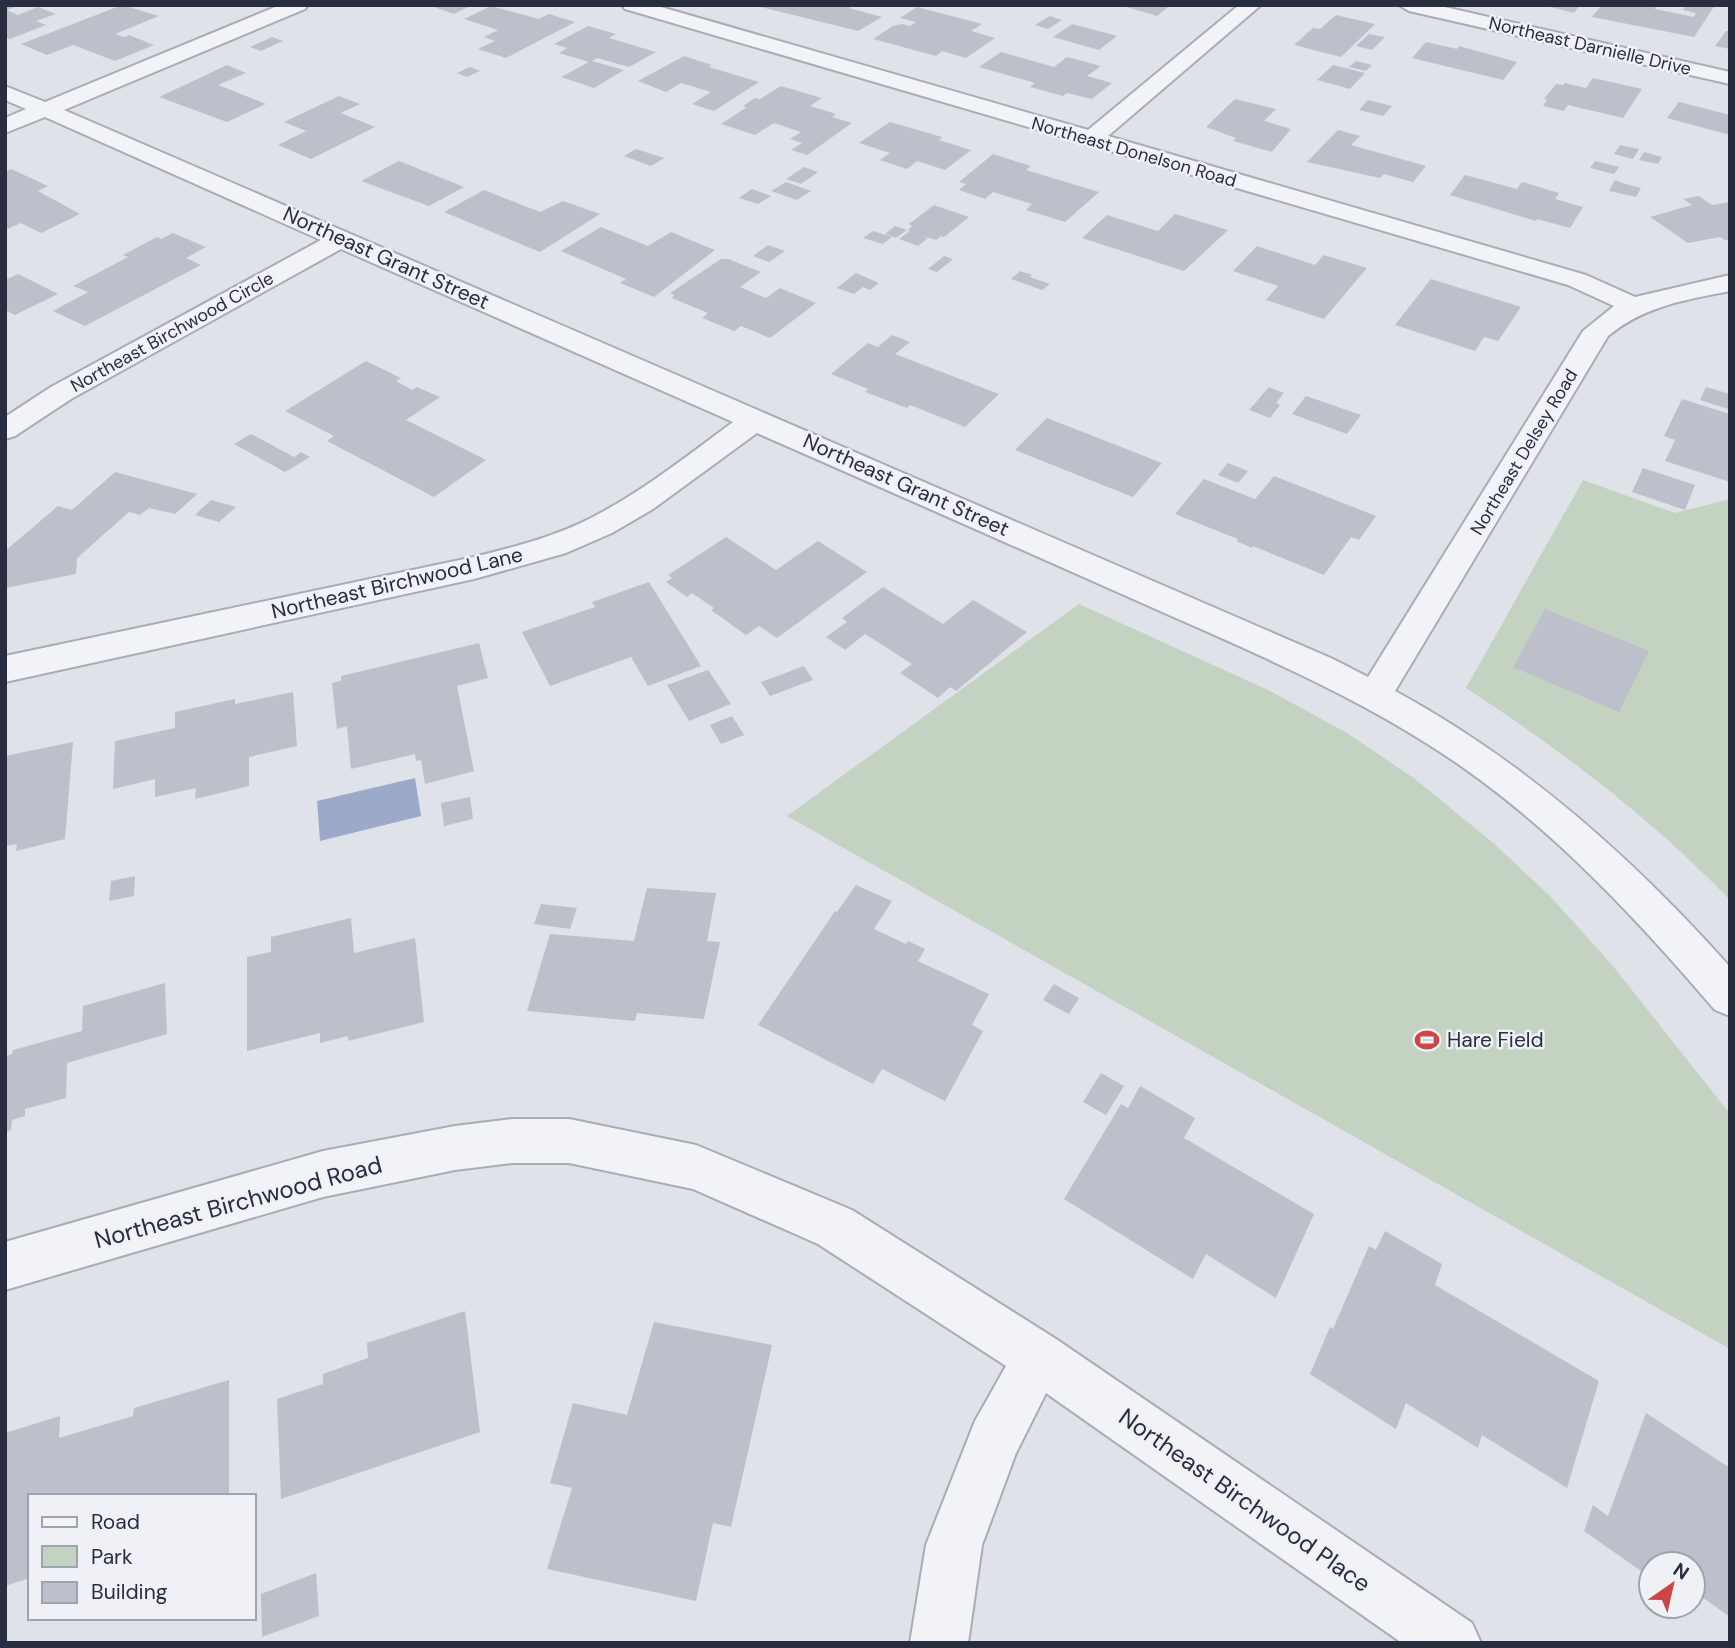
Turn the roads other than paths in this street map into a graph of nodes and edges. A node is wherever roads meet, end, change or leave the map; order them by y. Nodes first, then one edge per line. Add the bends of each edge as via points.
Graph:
1 (298, 5) edge
2 (632, 5) edge
3 (1251, 5) edge
4 (1409, 5) edge
5 (1730, 78) edge
6 (5, 92) edge
7 (46, 109) junction
8 (5, 126) edge
9 (1091, 139) junction
10 (342, 238) junction
11 (1730, 283) edge
12 (1632, 305) junction
13 (756, 419) junction
14 (5, 430) edge
15 (5, 669) edge
16 (1375, 695) junction
17 (1730, 997) edge
18 (5, 1266) edge
19 (1038, 1357) junction
20 (939, 1643) edge
21 (1452, 1643) edge

1 - 7 street
2 - 9 street, Northeast Donelson Road
3 - 9 street
4 - 5 street, Northeast Darnielle Drive
6 - 7 street, Northeast Grant Street
7 - 8 street
7 - 10 street, Northeast Grant Street
9 - 12 street, Northeast Donelson Road via 1577,280
10 - 13 street, Northeast Grant Street
10 - 14 street, Northeast Birchwood Circle via 61,393
11 - 12 street, Northeast Delsey Road
12 - 16 street, Northeast Delsey Road via 1597,331
13 - 15 street, Northeast Birchwood Lane via 645,499 601,526 547,548 474,568
13 - 16 street, Northeast Grant Street
16 - 17 street, Northeast Grant Street via 1519,789 1599,858
18 - 19 street, Northeast Birchwood Road via 323,1174 455,1147 569,1141 696,1167 835,1227
19 - 20 street via 994,1440 954,1545
19 - 21 street, Northeast Birchwood Place

